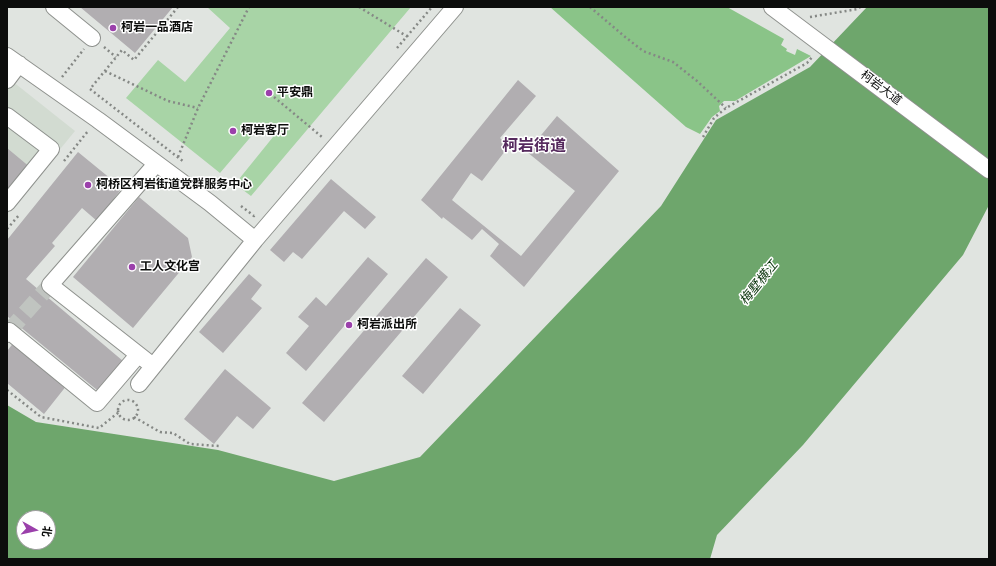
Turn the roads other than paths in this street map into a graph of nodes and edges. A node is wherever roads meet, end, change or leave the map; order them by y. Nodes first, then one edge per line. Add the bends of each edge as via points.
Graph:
1 (54, 7) edge
2 (455, 7) edge
3 (772, 7) edge
4 (92, 38) road end
5 (13, 60) edge
6 (7, 80) edge
7 (7, 116) edge
8 (156, 164) junction
9 (989, 170) edge
10 (7, 204) edge
11 (255, 240) junction
12 (7, 334) edge
13 (138, 354) junction
14 (153, 366) junction
15 (139, 384) dead end

1 - 4 street
2 - 11 street
3 - 9 street, 柯岩大道
5 - 6 street
5 - 8 street
7 - 10 street via 51,149
8 - 11 street
8 - 13 street via 50,285
11 - 14 street
12 - 13 street via 9,331 98,403
13 - 14 street
14 - 15 street

